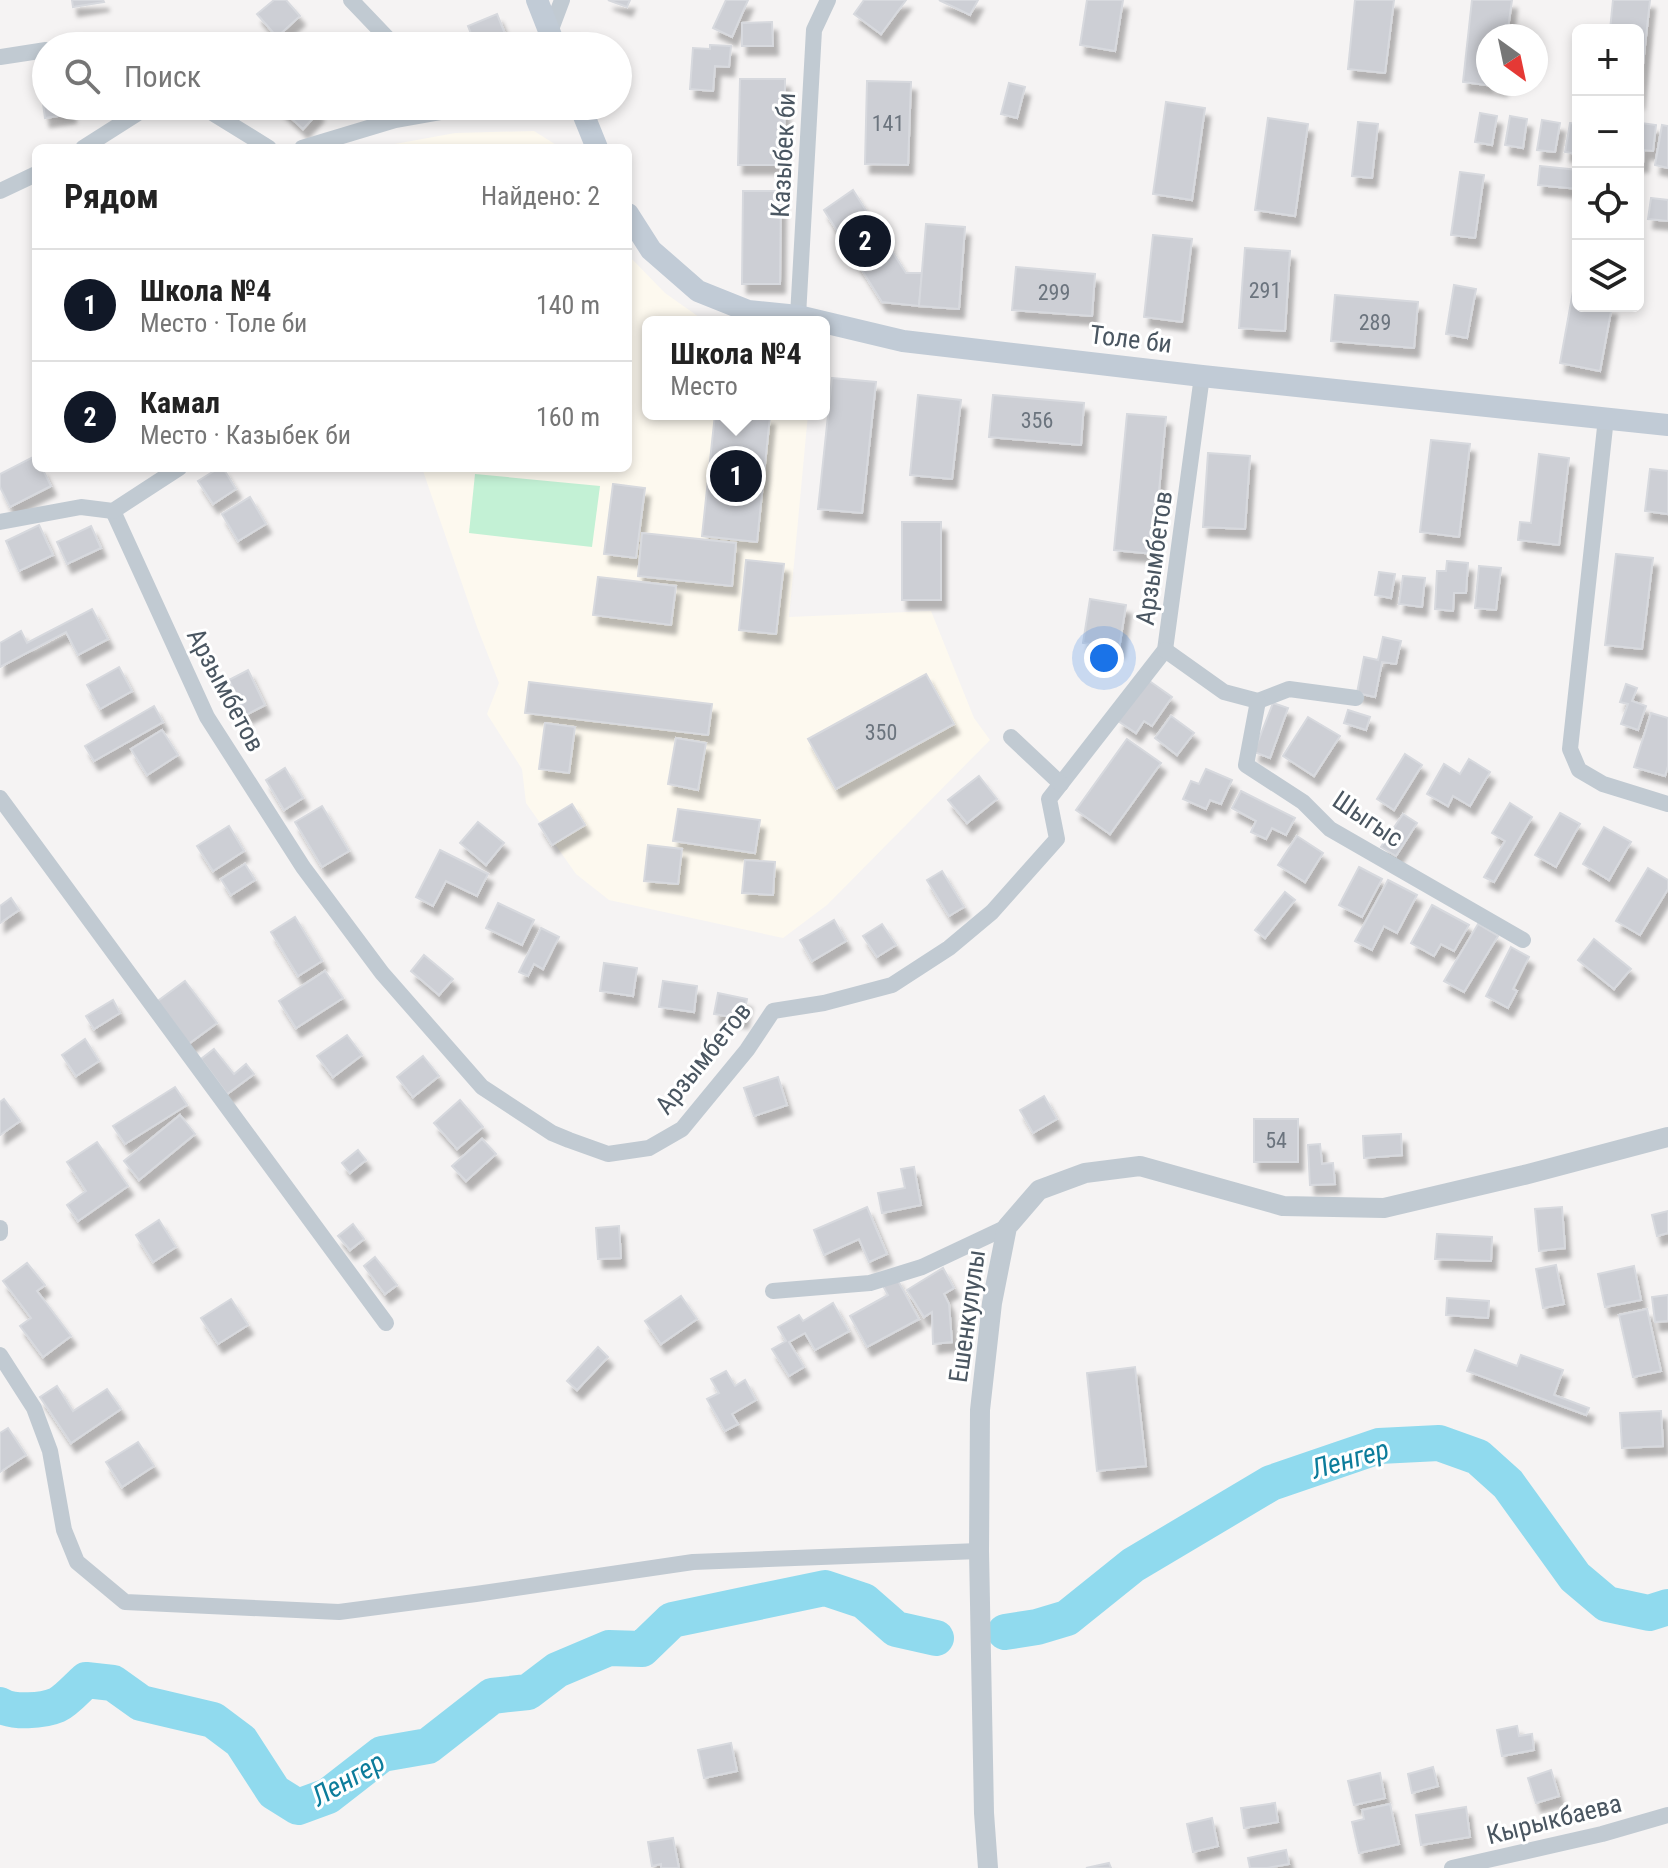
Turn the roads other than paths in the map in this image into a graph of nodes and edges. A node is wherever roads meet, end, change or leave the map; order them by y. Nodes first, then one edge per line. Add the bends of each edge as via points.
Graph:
1 (351, 0) edge
2 (537, 0) edge
3 (562, 0) edge
4 (828, 0) edge
5 (382, 32) edge
6 (549, 32) edge
7 (554, 32) edge
8 (32, 52) edge
9 (0, 57) edge
10 (127, 120) edge
11 (224, 120) edge
12 (395, 120) edge
13 (586, 120) edge
14 (89, 144) edge
15 (263, 144) edge
16 (315, 144) edge
17 (595, 144) edge
18 (32, 176) edge
19 (0, 191) edge
20 (632, 220) edge
21 (798, 316) joint
22 (830, 324) edge
23 (1202, 376) junction
24 (1606, 418) junction
25 (1668, 425) edge
26 (173, 472) edge
27 (113, 511) junction
28 (0, 522) edge
29 (1165, 650) junction
30 (1356, 698) dead end
31 (1258, 701) junction
32 (1011, 737) dead end
33 (1061, 784) junction
34 (0, 798) edge
35 (1668, 804) edge
36 (1523, 940) dead end
37 (1668, 1137) edge
38 (1007, 1227) junction
39 (773, 1291) dead end
40 (386, 1323) dead end
41 (0, 1355) edge
42 (979, 1551) junction
43 (1668, 1815) edge
44 (988, 1868) edge
45 (1452, 1868) edge

1 - 5 street
2 - 6 main road
3 - 7 street
4 - 21 street, Казыбек би via 814,30
8 - 9 street
10 - 14 street
11 - 15 street
12 - 16 street
13 - 17 main road
18 - 19 street
20 - 21 main road, Толе би via 651,250 698,291 748,311
22 - 23 main road, Толе би via 903,341
23 - 24 main road, Толе би
23 - 29 street, Арзымбетов
24 - 25 main road, Толе би
24 - 35 street via 1570,749 1579,770 1603,784
26 - 27 street
27 - 28 street via 81,507
27 - 33 street, Арзымбетов via 207,717 303,867 382,973 482,1087 552,1133 608,1154 649,1148 682,1129 773,1011 892,985 949,948 992,912 1057,839 1049,799
29 - 31 street via 1224,692
29 - 33 street, Арзымбетов
30 - 31 street via 1289,689
31 - 36 street, Шыгыс via 1246,765 1303,802 1330,829
32 - 33 street
34 - 40 street
37 - 38 street, Ешенкулулы via 1384,1208 1283,1206 1140,1166 1085,1173 1039,1190
38 - 39 street via 922,1267 870,1283
38 - 42 street, Ешенкулулы via 980,1410
41 - 42 street via 34,1408 50,1451 64,1530 77,1562 125,1602 339,1612 693,1562
42 - 44 street, Ешенкулулы
43 - 45 street, Кырыкбаева

